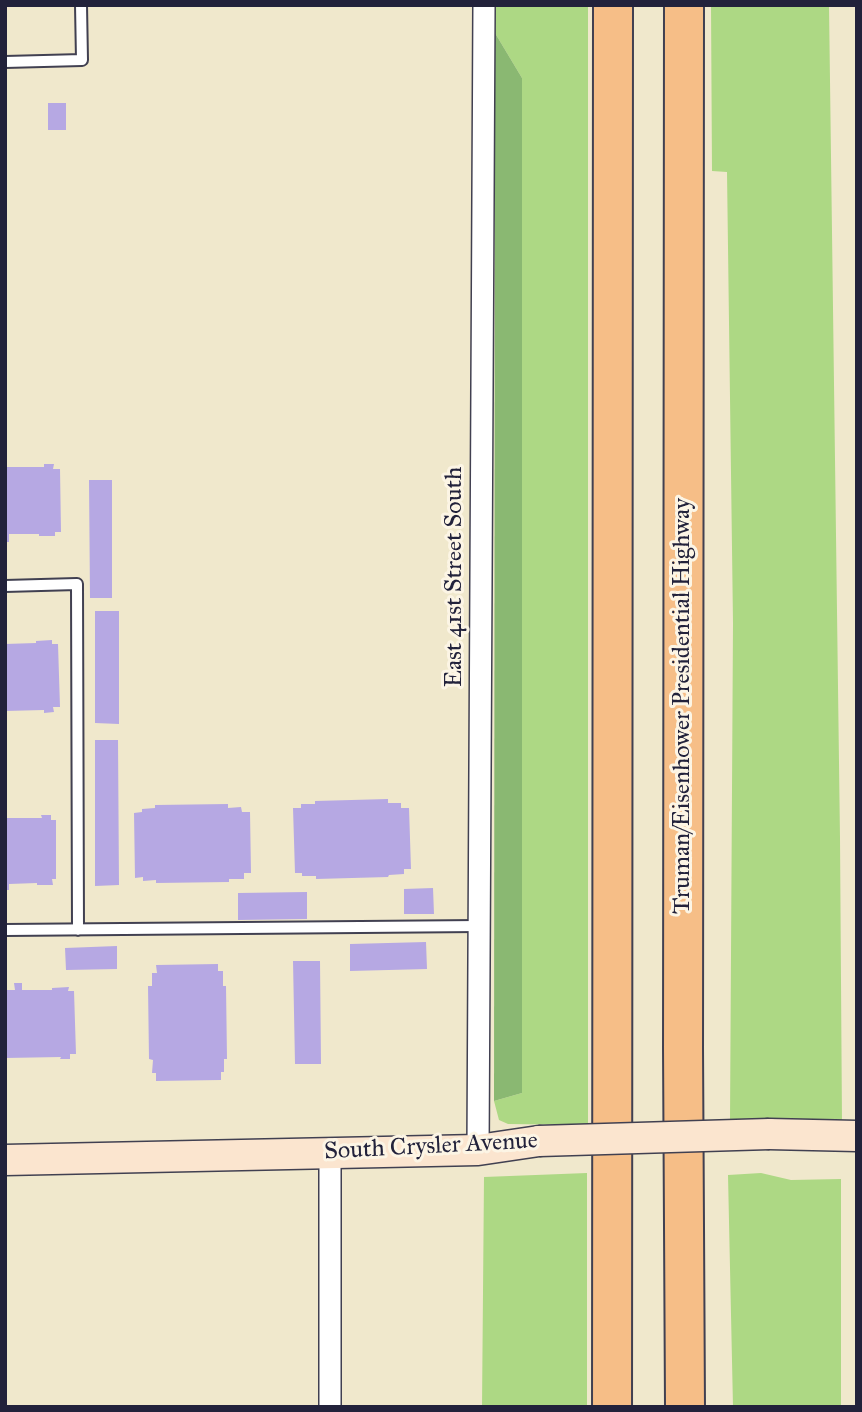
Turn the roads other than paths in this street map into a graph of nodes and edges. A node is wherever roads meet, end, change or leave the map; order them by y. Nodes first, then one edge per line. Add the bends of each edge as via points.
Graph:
1 (81, 5) edge
2 (484, 5) edge
3 (613, 5) edge
4 (684, 5) edge
5 (5, 62) edge
6 (5, 586) edge
7 (479, 926) junction
8 (5, 930) edge
9 (78, 930) junction
10 (857, 1136) edge
11 (478, 1150) junction
12 (330, 1153) junction
13 (5, 1160) edge
14 (685, 1257) junction
15 (330, 1407) edge
16 (612, 1407) edge
17 (685, 1407) edge
18 (695, 1407) edge

1 - 5 lane via 82,60
2 - 7 street, East 41st Street South
3 - 16 highway
4 - 14 highway, Truman/Eisenhower Presidential Highway
6 - 9 lane via 77,584
7 - 9 lane
7 - 11 street, East 41st Street South
8 - 9 lane
10 - 11 main road, South Crysler Avenue, bridge via 539,1141
11 - 12 main road, South Crysler Avenue
12 - 13 main road, South Crysler Avenue
12 - 15 street
14 - 17 highway, Truman/Eisenhower Presidential Highway
14 - 18 highway

